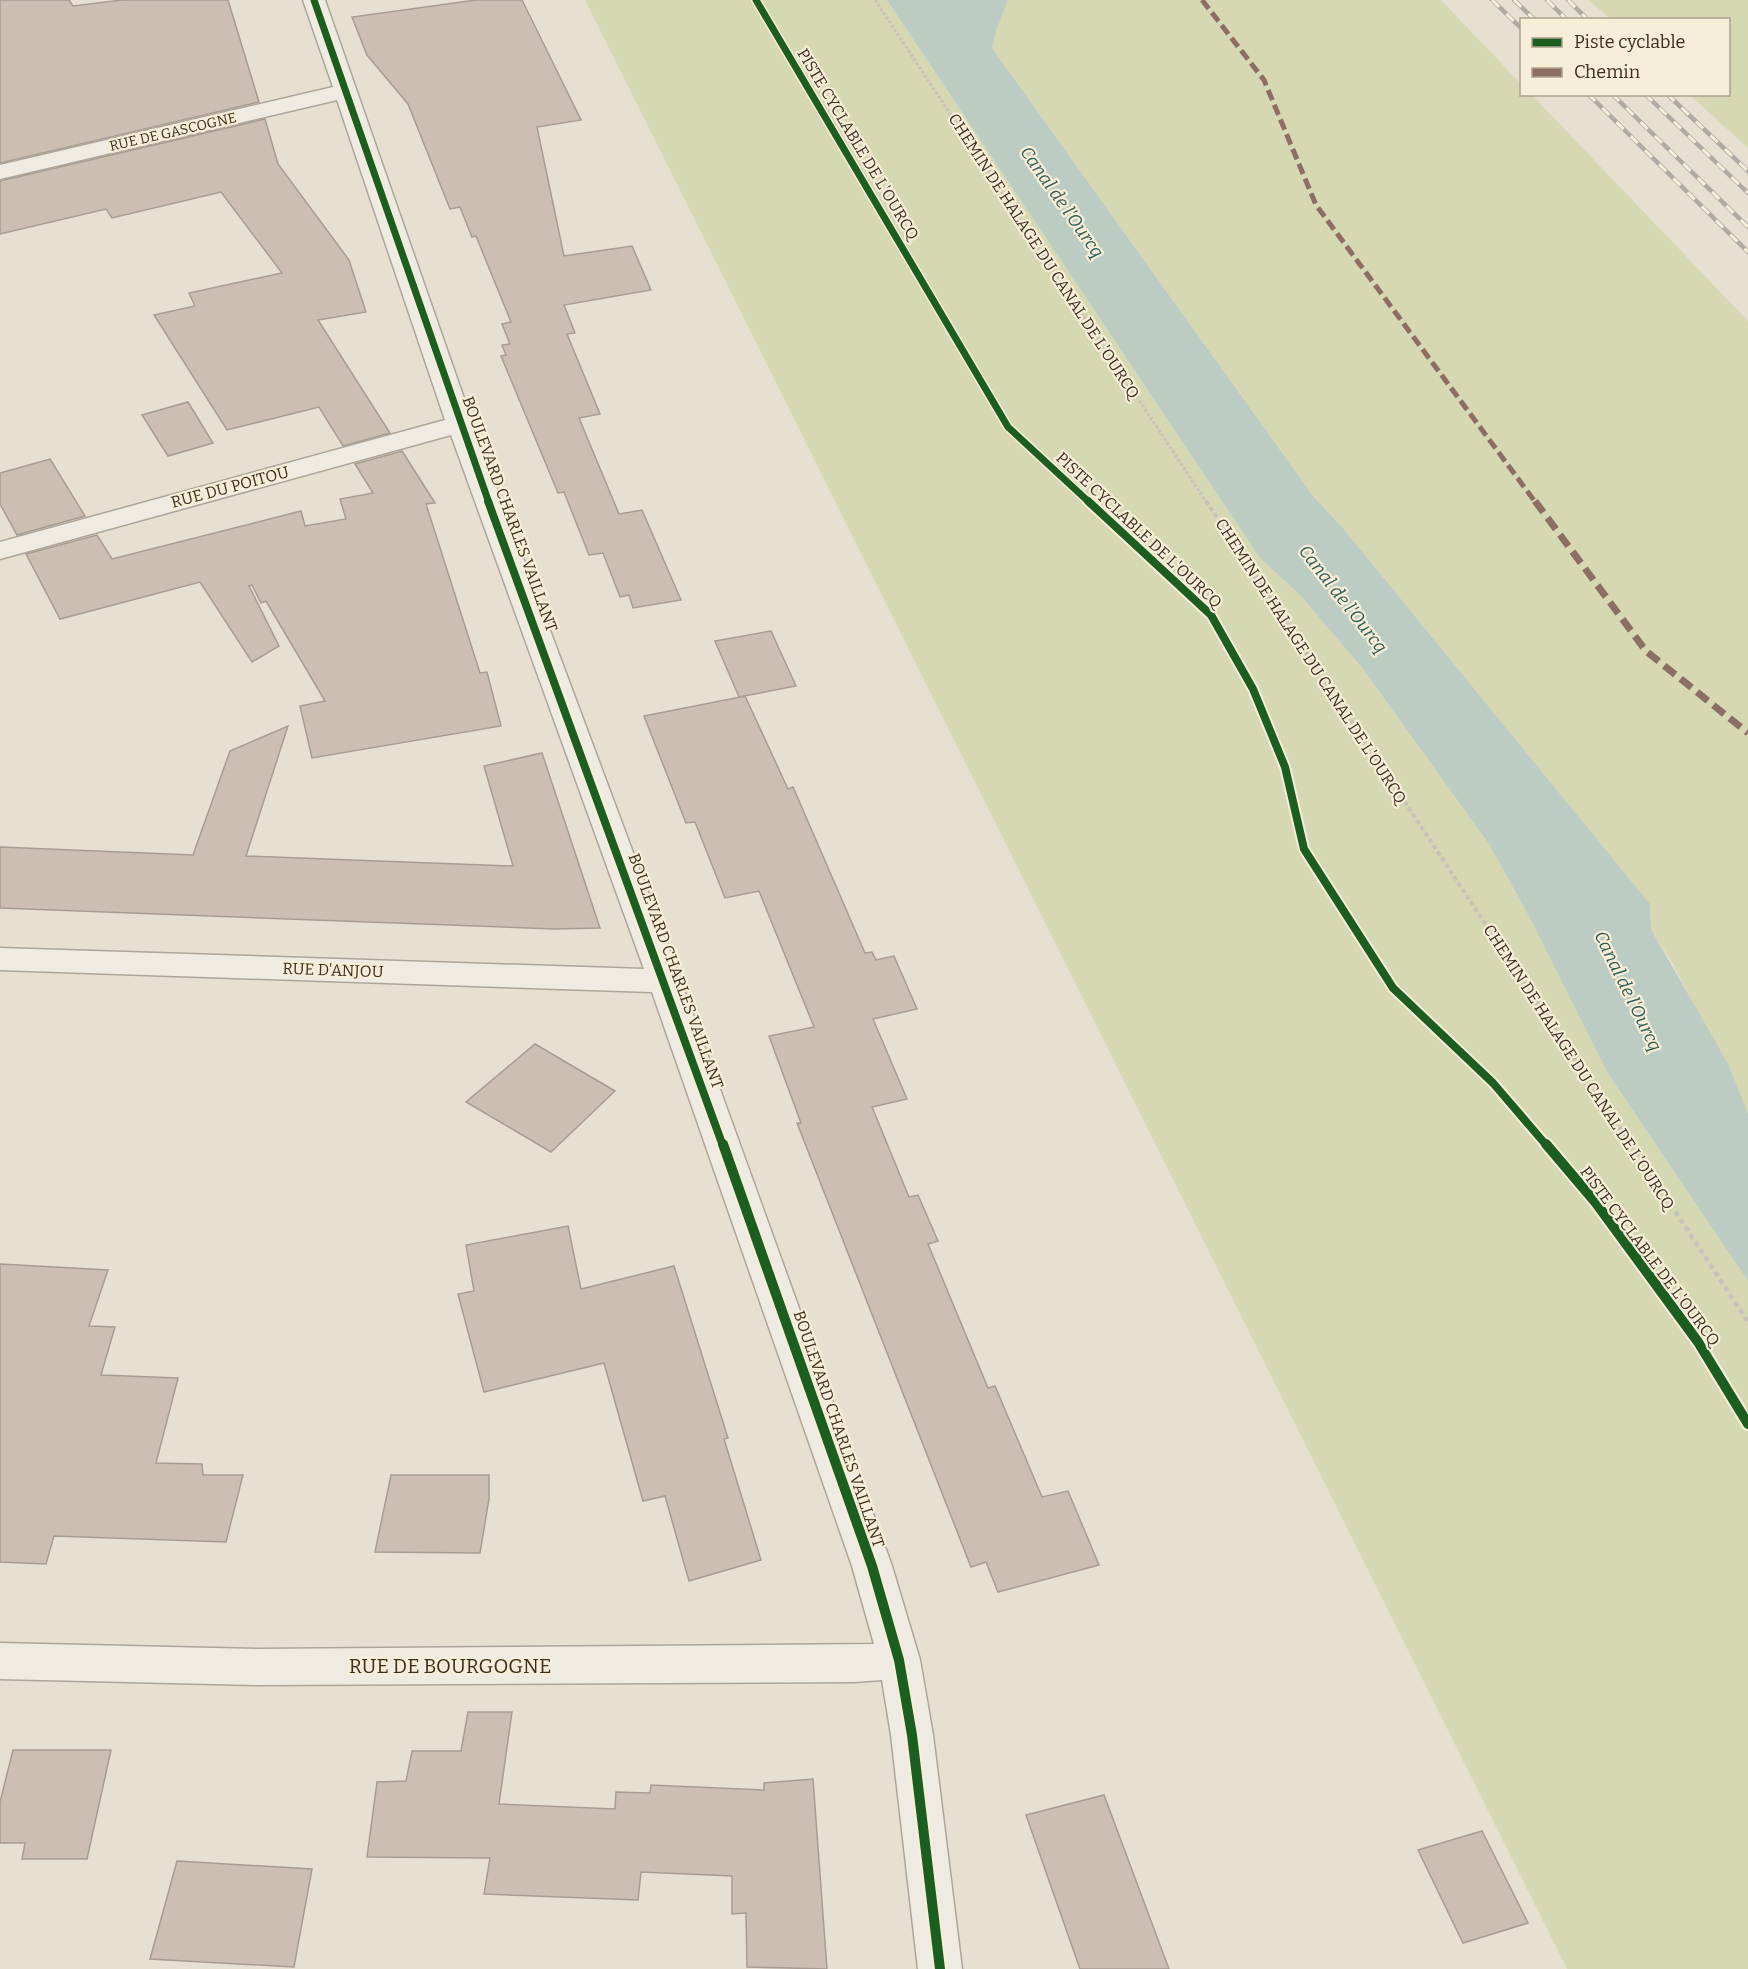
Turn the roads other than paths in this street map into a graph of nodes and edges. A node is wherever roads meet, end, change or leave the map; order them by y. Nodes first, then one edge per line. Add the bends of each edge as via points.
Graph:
1 (314, 0) edge
2 (345, 91) junction
3 (0, 172) edge
4 (460, 424) junction
5 (0, 550) edge
6 (0, 959) edge
7 (665, 981) junction
8 (899, 1660) junction
9 (0, 1661) edge
10 (940, 1969) edge

1 - 2 street, BOULEVARD CHARLES VAILLANT
2 - 3 street, RUE DE GASCOGNE
2 - 4 street, BOULEVARD CHARLES VAILLANT
4 - 5 street, RUE DU POITOU
4 - 7 street, BOULEVARD CHARLES VAILLANT
6 - 7 street, RUE D'ANJOU
7 - 8 street, BOULEVARD CHARLES VAILLANT via 872,1566
8 - 9 street, RUE DE BOURGOGNE via 855,1664 283,1666
8 - 10 street, BOULEVARD CHARLES VAILLANT via 912,1735

